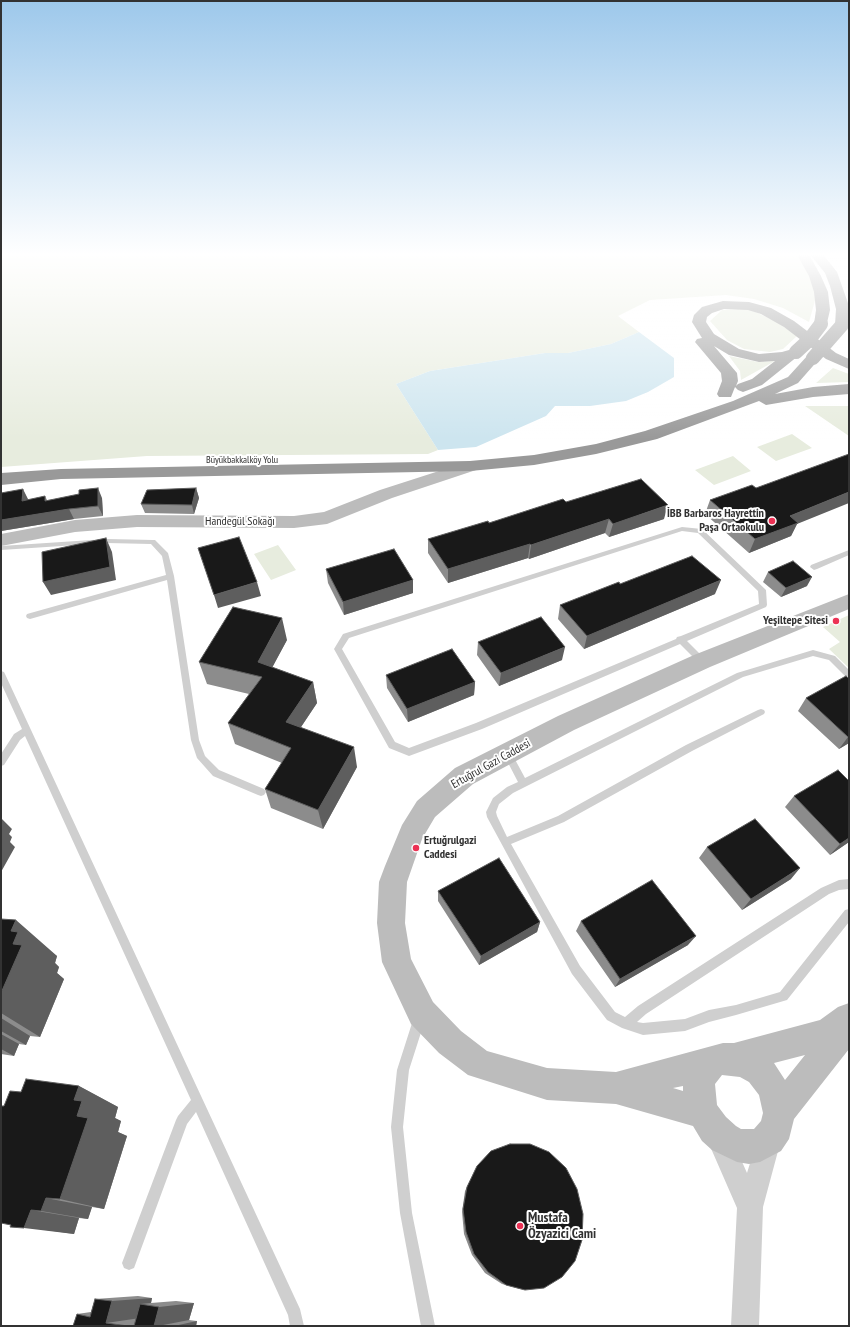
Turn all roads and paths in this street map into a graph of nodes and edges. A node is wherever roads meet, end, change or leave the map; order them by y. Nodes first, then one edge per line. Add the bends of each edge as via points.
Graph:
1 (687, 315) edge
2 (701, 315) edge
3 (773, 315) edge
4 (788, 315) edge
5 (822, 315) edge
6 (845, 316) edge
7 (796, 352) junction
8 (849, 356) edge
9 (849, 365) edge
10 (847, 390) edge
11 (725, 394) junction
12 (739, 404) junction
13 (484, 454) junction
14 (470, 466) junction
15 (1, 469) edge
16 (1, 479) edge
17 (1, 540) edge
18 (1, 548) edge
19 (849, 552) edge
20 (814, 567) dead end
21 (170, 576) junction
22 (849, 601) edge
23 (30, 616) dead end
24 (680, 639) junction
25 (702, 661) junction
26 (1, 674) edge
27 (849, 675) edge
28 (761, 712) dead end
29 (27, 730) junction
30 (508, 755) junction
31 (1, 762) edge
32 (524, 784) junction
33 (261, 792) dead end
34 (505, 842) junction
35 (849, 884) edge
36 (849, 914) edge
37 (422, 1013) junction
38 (849, 1018) edge
39 (626, 1024) junction
40 (849, 1024) edge
41 (724, 1060) junction
42 (616, 1088) junction
43 (197, 1102) junction
44 (708, 1121) junction
45 (774, 1126) junction
46 (750, 1207) junction
47 (129, 1262) dead end
48 (297, 1326) edge
49 (428, 1326) edge
50 (745, 1326) edge

1 - 11 highway via 688,325 729,373 730,381
2 - 7 highway via 699,322 709,337 734,352 759,358
3 - 9 highway via 831,356
4 - 8 highway
5 - 7 highway, bridge via 821,324
6 - 12 highway, bridge via 814,358 793,380
7 - 11 highway, Büyükbakkalköy Yolu via 757,382
10 - 12 highway
11 - 13 highway, Büyükbakkalköy Yolu via 619,430 542,448
12 - 14 highway, Büyükbakkalköy Yolu via 651,435 596,449 534,460
13 - 14 highway
13 - 15 highway, Büyükbakkalköy Yolu via 313,459 96,460
14 - 16 highway, Büyükbakkalköy Yolu via 61,474
14 - 17 street, Handegül Sokağı via 386,494 327,518 294,522 137,521 75,526
18 - 21 lane via 107,541 153,542 165,555
19 - 20 lane
21 - 23 lane
21 - 33 lane via 195,740 202,758 216,773
22 - 25 street, Ertuğrul Gazi Caddesi
24 - 24 lane via 763,605 762,590 700,531 682,529 346,636 338,649 392,745 410,752 479,726
24 - 25 lane
25 - 30 street, Ertuğrul Gazi Caddesi via 566,724
26 - 29 lane
27 - 32 lane via 832,658 813,653 740,675
28 - 34 lane via 689,748 561,819
29 - 31 lane via 17,737
29 - 43 lane
30 - 32 lane
30 - 37 street, Ertuğrul Gazi Caddesi via 464,776 426,809 411,833 398,866 394,882 391,923 397,962
32 - 34 lane via 503,794 493,805 492,817
34 - 39 lane via 576,970 611,1016
35 - 39 lane via 825,891 642,1010
36 - 39 lane via 782,996 685,1025 643,1029
37 - 42 street, Ertuğrul Gazi Caddesi via 450,1042 479,1064 547,1084
37 - 49 lane via 403,1070 397,1127 406,1214
38 - 41 street, Ertuğrul Gazi Caddesi via 827,1033
40 - 45 street
41 - 42 street, Ertuğrul Gazi Caddesi
41 - 44 street via 704,1070 700,1082 699,1097
41 - 45 street via 748,1063 770,1084 777,1098
42 - 44 street, Ertuğrul Gazi Caddesi via 684,1108
43 - 47 lane via 182,1120
43 - 48 lane via 295,1314
44 - 45 street via 724,1138 749,1147 760,1144
44 - 46 street
45 - 46 street
46 - 50 street

